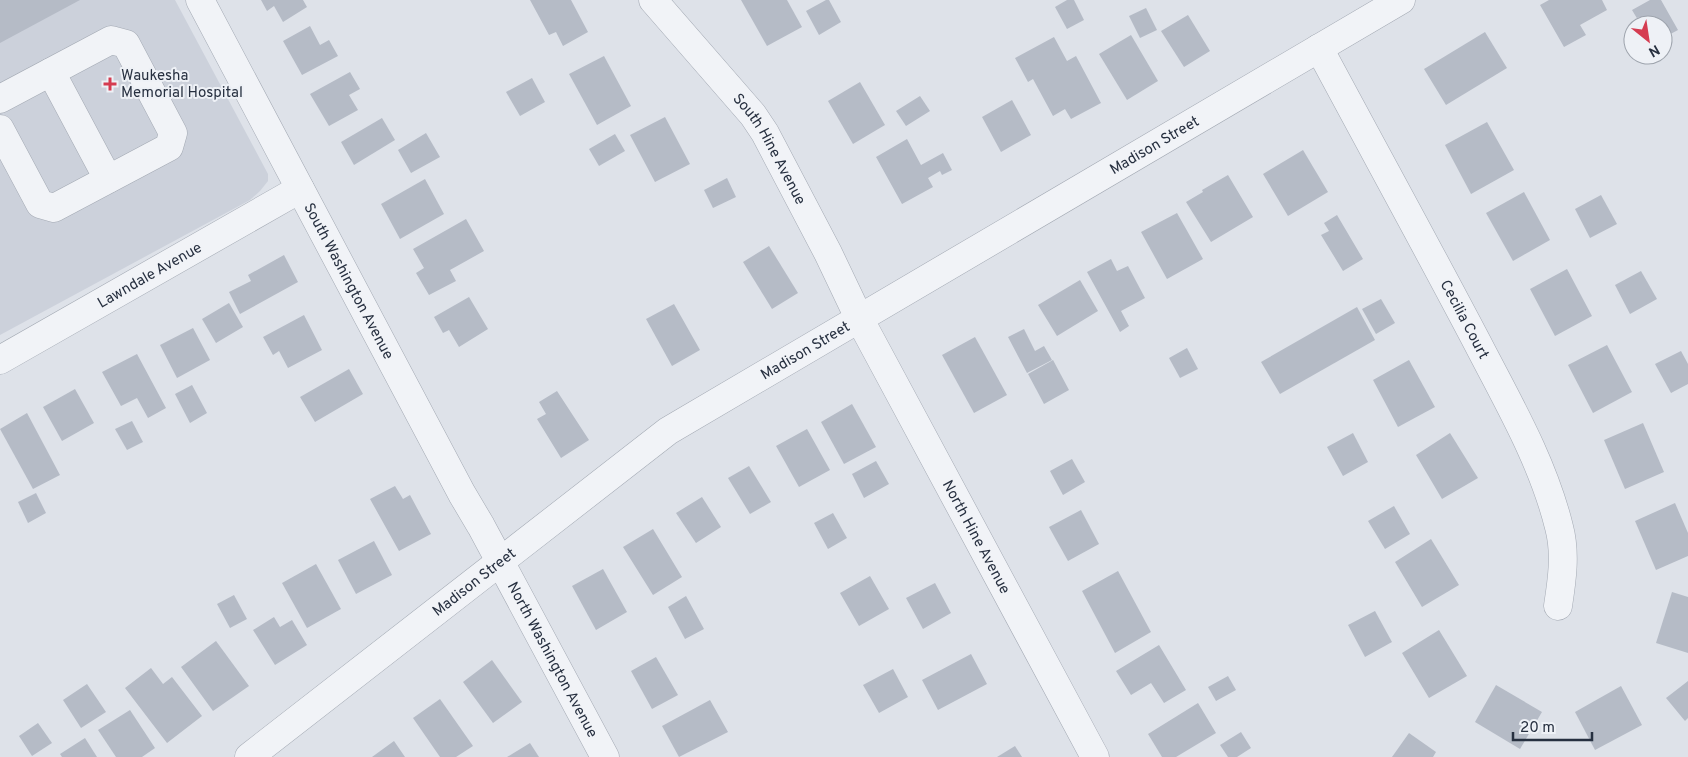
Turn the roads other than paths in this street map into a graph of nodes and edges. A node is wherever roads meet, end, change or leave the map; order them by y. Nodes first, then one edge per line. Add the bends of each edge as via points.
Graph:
1 (200, 0) edge
2 (653, 0) edge
3 (1401, 0) edge
4 (1319, 48) junction
5 (51, 72) junction
6 (0, 100) edge
7 (0, 129) edge
8 (108, 179) junction
9 (300, 189) junction
10 (859, 318) junction
11 (0, 360) edge
12 (500, 561) junction
13 (1558, 606) dead end
14 (249, 757) edge
15 (605, 757) edge
16 (1095, 757) edge

1 - 9 street, South Washington Avenue
2 - 10 street, South Hine Avenue via 765,133
3 - 4 street, Madison Street
4 - 10 street, Madison Street
4 - 13 street, Cecilia Court via 1533,451 1550,492 1560,529 1563,554
5 - 6 street
5 - 8 street
5 - 8 street via 111,40 126,44 173,133 169,147
7 - 8 street via 40,204 54,208
9 - 11 street, Lawndale Avenue
9 - 12 street, South Washington Avenue
10 - 12 street, Madison Street via 668,431
10 - 16 street, North Hine Avenue
12 - 14 street, Madison Street
12 - 15 street, North Washington Avenue

